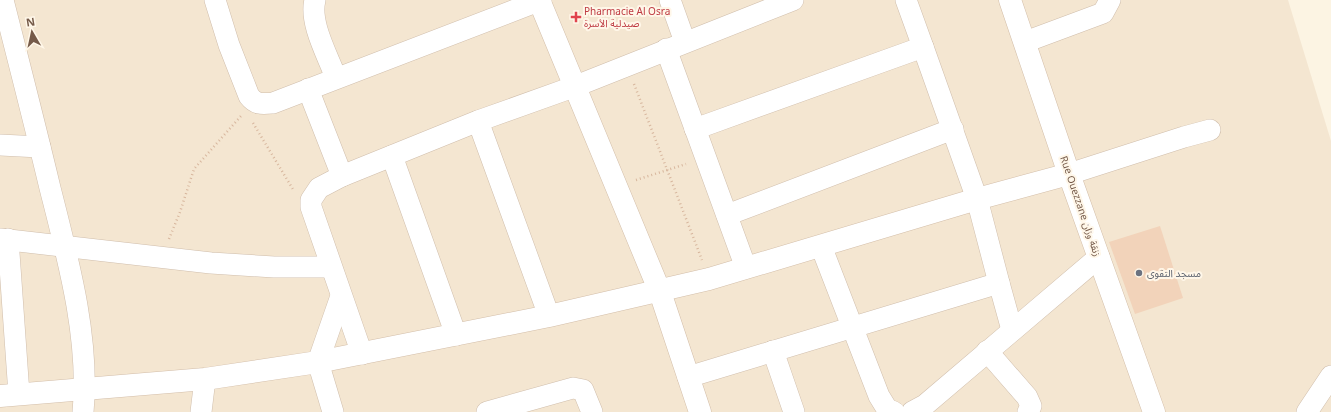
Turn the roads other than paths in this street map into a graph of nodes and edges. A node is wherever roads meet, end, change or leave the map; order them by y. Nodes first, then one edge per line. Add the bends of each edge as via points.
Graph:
1 (3, 0) edge
2 (215, 0) edge
3 (316, 0) edge
4 (540, 0) edge
5 (670, 0) edge
6 (793, 0) edge
7 (906, 0) edge
8 (1010, 0) edge
9 (1110, 0) edge
10 (1025, 42) junction
11 (676, 46) junction
12 (923, 47) junction
13 (336, 78) junction
14 (576, 86) junction
15 (308, 90) junction
16 (478, 121) junction
17 (695, 129) junction
18 (953, 129) junction
19 (1210, 130) dead end
20 (0, 145) edge
21 (40, 147) junction
22 (392, 156) junction
23 (1069, 174) junction
24 (342, 176) junction
25 (977, 199) junction
26 (727, 215) junction
27 (4, 239) edge
28 (65, 246) junction
29 (822, 246) junction
30 (1099, 257) junction
31 (331, 267) junction
32 (746, 268) junction
33 (998, 283) junction
34 (660, 292) junction
35 (341, 296) junction
36 (549, 316) junction
37 (851, 327) junction
38 (1012, 330) junction
39 (456, 335) junction
40 (772, 351) junction
41 (987, 351) junction
42 (362, 354) junction
43 (318, 362) junction
44 (1331, 376) edge
45 (688, 377) junction
46 (205, 379) junction
47 (85, 389) junction
48 (9, 395) edge
49 (923, 410) edge
50 (83, 412) edge
51 (201, 412) edge
52 (333, 412) edge
53 (487, 412) edge
54 (592, 412) edge
55 (700, 412) edge
56 (794, 412) edge
57 (894, 412) edge
58 (1028, 412) edge
59 (1154, 412) edge
60 (1307, 412) edge

1 - 21 street
2 - 15 street via 250,106 273,103
3 - 13 street via 315,23
4 - 13 street
4 - 14 street
5 - 11 street
6 - 11 street
7 - 12 street
8 - 10 street, Rue Ouezzane زنقة وزان
9 - 10 street via 1103,13
10 - 23 street, Rue Ouezzane زنقة وزان
11 - 14 street
11 - 17 street
12 - 17 street
12 - 18 street
13 - 15 street
14 - 16 street
14 - 34 street
15 - 24 street
16 - 22 street
16 - 36 street
17 - 26 street
18 - 25 street
18 - 26 street
19 - 23 street via 1184,136
20 - 21 street
21 - 28 street
22 - 24 street
22 - 39 street
23 - 25 street
23 - 30 street, Rue Ouezzane زنقة وزان
24 - 31 street via 319,188 311,200 311,207
25 - 29 street
25 - 33 street
26 - 32 street
27 - 28 street
27 - 48 street
28 - 31 street via 274,267
28 - 47 street via 81,336
29 - 32 street
29 - 37 street
30 - 38 street
30 - 59 street, Rue Ouezzane زنقة وزان
31 - 35 street
32 - 34 street
33 - 37 street
33 - 38 street
34 - 36 street
34 - 45 street
35 - 42 street
35 - 43 street
36 - 39 street
37 - 40 street
37 - 57 street via 878,396 887,409
38 - 41 street
39 - 42 street
40 - 45 street
40 - 56 street
41 - 49 street
41 - 58 street via 1027,397 1031,406
42 - 43 street
43 - 46 street
43 - 52 street
44 - 60 street
45 - 55 street
46 - 47 street
46 - 51 street
47 - 48 street
47 - 50 street
53 - 54 street via 573,388 583,390

